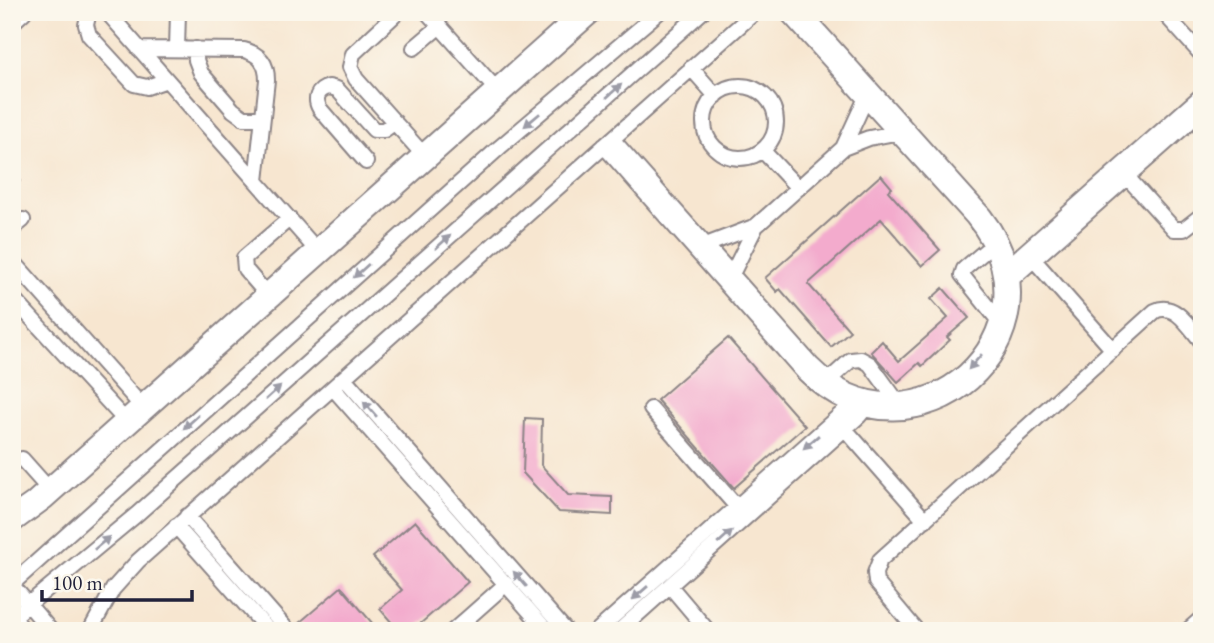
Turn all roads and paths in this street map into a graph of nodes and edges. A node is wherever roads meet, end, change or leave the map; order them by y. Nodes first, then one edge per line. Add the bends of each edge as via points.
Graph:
1 (24, 12) edge
2 (89, 12) edge
3 (107, 12) edge
4 (178, 12) edge
5 (398, 12) edge
6 (579, 12) edge
7 (596, 12) edge
8 (659, 12) edge
9 (702, 12) edge
10 (755, 12) edge
11 (786, 12) edge
12 (802, 12) edge
13 (1163, 12) edge
14 (429, 13) edge
15 (12, 23) edge
16 (440, 26) junction
17 (414, 48) dead end
18 (139, 49) junction
19 (177, 49) junction
20 (197, 49) junction
21 (1202, 55) edge
22 (691, 68) junction
23 (167, 80) junction
24 (494, 87) junction
25 (1202, 95) edge
26 (716, 96) junction
27 (865, 100) junction
28 (1202, 111) edge
29 (262, 118) junction
30 (395, 122) junction
31 (895, 133) junction
32 (608, 143) junction
33 (843, 148) junction
34 (763, 151) junction
35 (421, 152) junction
36 (366, 162) dead end
37 (12, 173) edge
38 (1127, 177) junction
39 (12, 179) edge
40 (256, 181) junction
41 (798, 188) junction
42 (1202, 215) edge
43 (289, 219) junction
44 (756, 226) junction
45 (706, 245) junction
46 (991, 246) junction
47 (314, 247) junction
48 (12, 260) edge
49 (1034, 260) junction
50 (732, 274) junction
51 (1006, 275) junction
52 (264, 291) junction
53 (12, 297) edge
54 (998, 320) junction
55 (1202, 342) edge
56 (1113, 349) junction
57 (829, 380) junction
58 (338, 383) junction
59 (897, 401) junction
60 (863, 402) junction
61 (139, 403) junction
62 (651, 408) dead end
63 (123, 418) junction
64 (845, 429) junction
65 (22, 459) dead end
66 (46, 486) junction
67 (737, 507) junction
68 (12, 514) edge
69 (925, 520) junction
70 (182, 521) junction
71 (12, 526) edge
72 (12, 584) edge
73 (506, 584) junction
74 (670, 586) junction
75 (29, 604) junction
76 (12, 618) edge
77 (1202, 618) edge
78 (601, 629) edge
79 (24, 631) edge
80 (51, 631) edge
81 (90, 631) edge
82 (269, 631) edge
83 (288, 631) edge
84 (453, 631) edge
85 (547, 631) edge
86 (566, 631) edge
87 (619, 631) edge
88 (708, 631) edge
89 (917, 631) edge
90 (1187, 631) edge

1 - 15 street
2 - 23 street via 89,35 130,81 147,87
3 - 18 street
4 - 19 street
5 - 30 street via 356,51 350,63 353,76
6 - 24 street
7 - 71 street via 46,501
8 -> 72 street via 500,147
75 -> 9 street via 136,515
10 - 22 street
11 - 27 street
12 - 51 street via 984,215 999,236
13 - 21 street
14 - 16 street
16 - 17 street
16 - 24 street
18 - 19 street
18 - 23 street
19 - 20 street
20 - 29 street via 201,73 233,110 244,118
20 - 29 street via 244,50 260,58 267,74
22 - 26 street
22 - 32 street
23 - 40 street
24 - 35 street
25 - 51 street
26 - 34 street via 704,122 715,148 735,158
26 - 34 street via 742,86 768,99 776,126
27 - 31 street
27 - 33 street
28 - 38 street
29 - 40 street
30 - 35 street
30 - 36 street via 384,130 374,130 337,89 319,92 320,109
31 - 33 street
31 - 46 street via 972,218
32 - 45 street
32 - 58 street
32 - 60 street via 804,373 831,396
33 - 41 street
34 - 41 street
35 - 47 street
37 - 39 street
38 - 42 street via 1174,229 1184,229
38 - 49 street
40 - 43 street
41 - 44 street
43 - 47 street
43 - 52 street via 244,258 245,269
44 - 45 street
44 - 50 street
45 - 50 street
46 - 51 street
46 - 54 street via 962,275
47 - 52 street
48 - 61 street
49 - 51 street
49 - 56 street
50 - 57 street
51 - 54 street
51 - 60 street via 1012,313 1005,338 975,381 954,397 918,411 892,413
52 - 61 street
53 - 63 street
54 -> 59 street via 988,345 964,374 933,393
55 - 56 street via 1166,307 1155,311
56 - 69 street
57 - 59 street via 851,360 861,359 870,364
57 - 60 street
58 - 70 street
58 - 73 street
86 -> 58 street
59 - 60 street
60 - 64 street
60 -> 67 street
61 - 63 street
62 - 67 street
63 - 66 street
64 - 69 street
74 -> 64 street
65 - 66 street
66 - 68 street
67 -> 78 street
69 - 89 street via 880,560 875,573 878,586
70 - 81 street via 121,578
70 - 82 street
70 - 83 street
72 - 75 street
73 - 84 street
73 - 85 street
74 - 87 street
74 - 88 street
75 - 76 street
75 - 80 street
76 - 79 street
77 - 90 street

